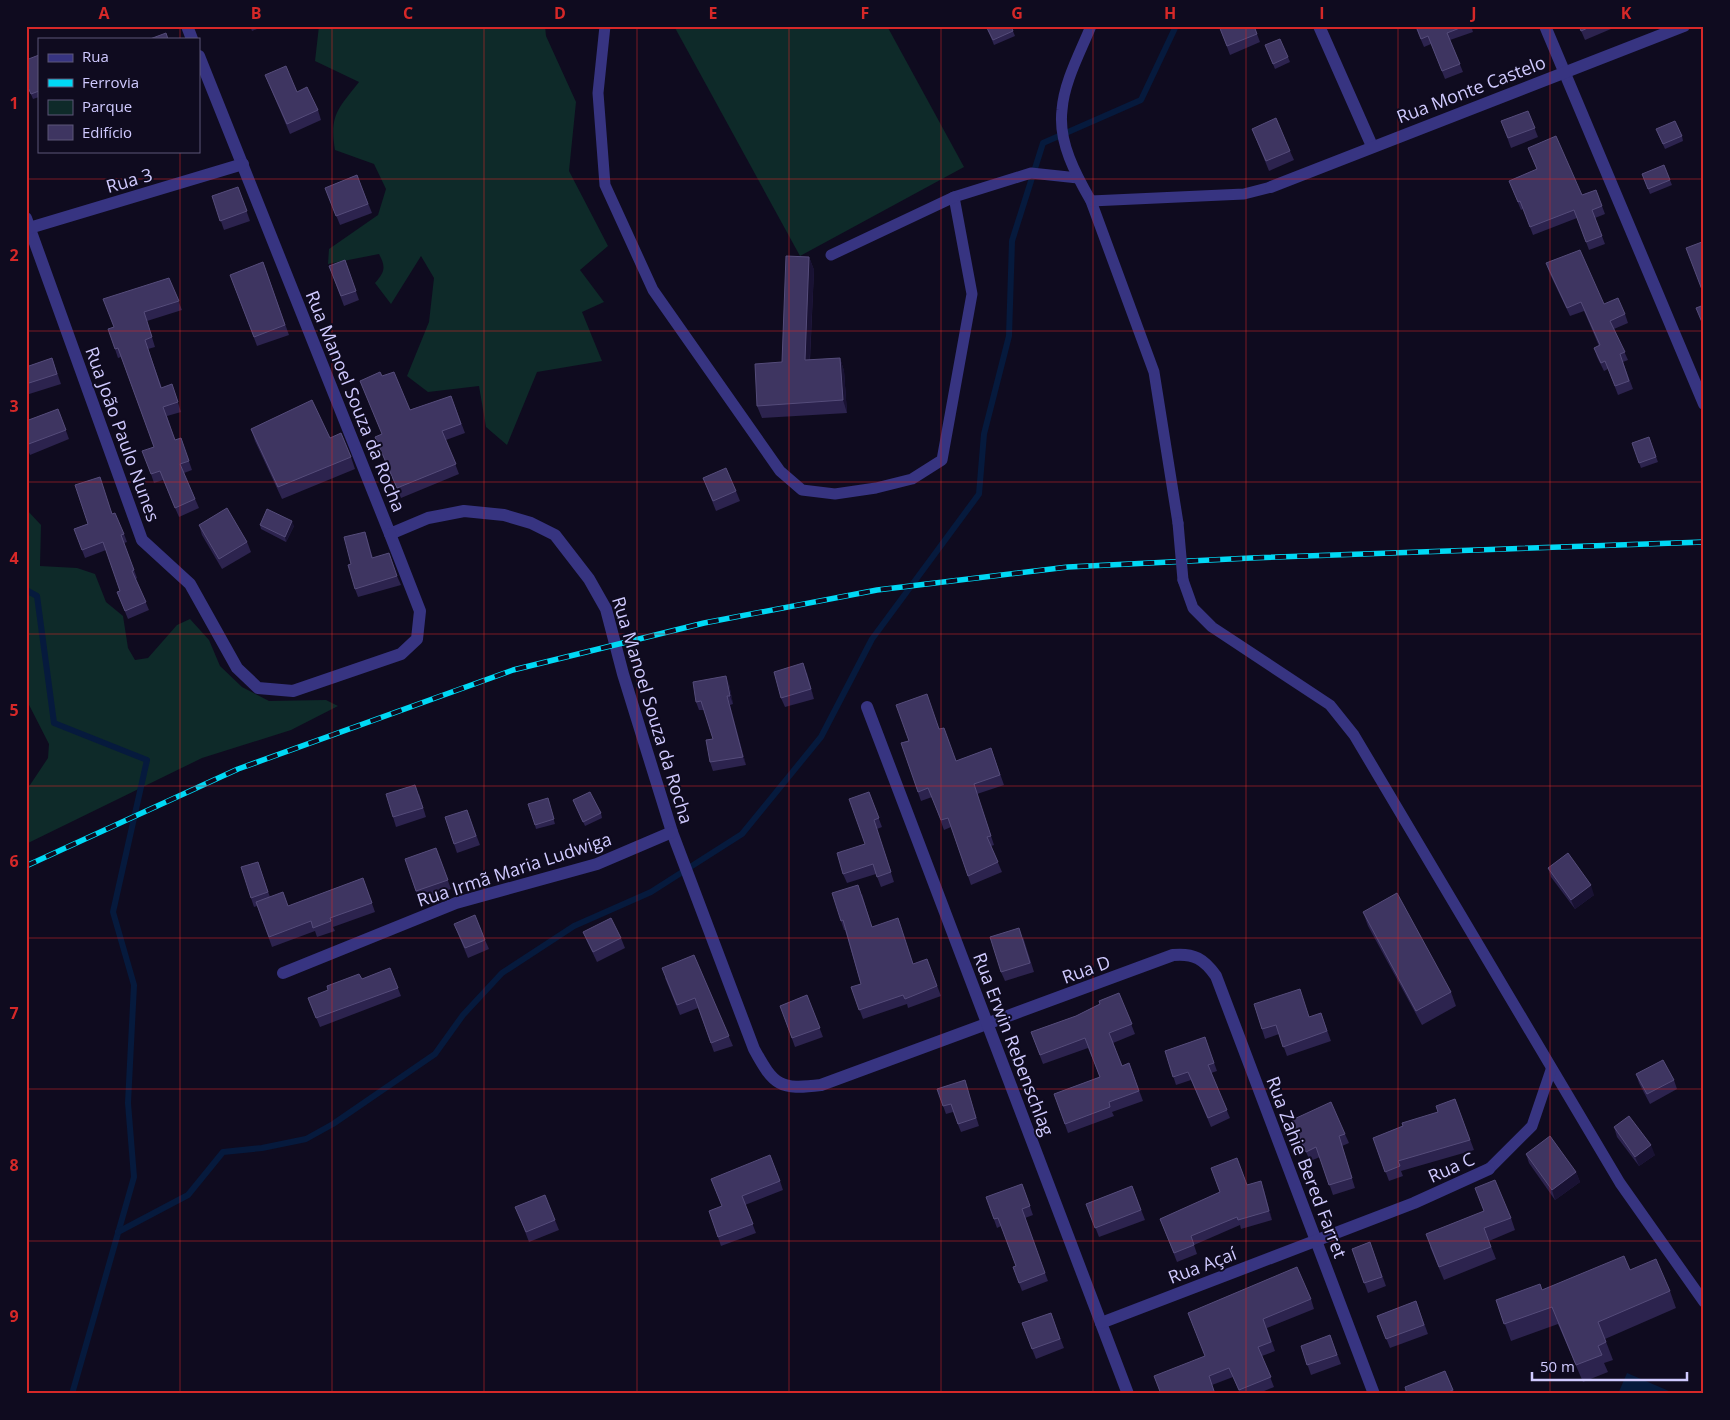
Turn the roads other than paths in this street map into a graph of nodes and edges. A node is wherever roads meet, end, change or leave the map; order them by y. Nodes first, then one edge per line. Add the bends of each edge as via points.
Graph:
1 (187, 26) edge
2 (605, 26) edge
3 (1091, 26) edge
4 (1319, 26) edge
5 (1545, 26) edge
6 (1684, 26) edge
7 (192, 38) edge
8 (200, 58) edge
9 (1563, 72) junction
10 (1372, 146) junction
11 (243, 164) junction
12 (1078, 178) junction
13 (1271, 187) joint
14 (954, 197) junction
15 (1091, 201) junction
16 (27, 224) edge
17 (832, 255) dead end
18 (1704, 404) edge
19 (390, 534) junction
20 (867, 707) dead end
21 (672, 832) junction
22 (1198, 958) joint
23 (283, 973) dead end
24 (988, 1024) junction
25 (1551, 1070) junction
26 (1488, 1169) joint
27 (1316, 1240) junction
28 (1704, 1302) edge
29 (1101, 1323) junction
30 (1128, 1394) edge
31 (1374, 1394) edge

1 - 7 street
2 - 14 lane via 598,93 605,185 653,290 780,471 802,490 835,494 876,488 912,479 942,460 972,294
3 - 12 lane via 1061,111 1066,148
4 - 10 street
5 - 9 street
6 - 9 street, Rua Monte Castelo
8 - 11 street, Rua Manoel Souza da Rocha
9 - 10 street, Rua Monte Castelo
9 - 18 street
10 - 13 street, Rua Monte Castelo
11 - 16 street, Rua 3
11 - 19 street, Rua Manoel Souza da Rocha
12 - 14 lane via 1031,173
12 - 15 lane
13 - 15 lane via 1244,194
14 - 17 lane
15 - 25 lane, bridge via 1154,372 1178,523 1183,580 1193,608 1212,627 1330,705 1354,735
16 - 19 street, Rua João Paulo Nunes via 142,540 190,584 237,668 258,688 293,691 401,654 417,639 420,612
19 - 21 street, Rua Manoel Souza da Rocha via 428,518 464,511 504,515 531,522 555,535 589,578 606,609
20 - 24 street, Rua Erwin Rebenschlag
21 - 23 street, Rua Irmã Maria Ludwiga via 597,864 456,903
21 - 24 street, Rua Manoel Souza da Rocha via 754,1049 765,1070 783,1087 822,1085
22 - 24 street, Rua D via 1187,954 1173,956
22 - 27 street, Rua Zahie Bered Farret via 1216,976
24 - 29 street, Rua Erwin Rebenschlag
25 - 26 lane, Rua C via 1532,1126
25 - 28 lane via 1620,1183
26 - 27 street, Rua C via 1414,1203
27 - 29 street, Rua Açaí
27 - 31 street, Rua Zahie Bered Farret
29 - 30 street, Rua Erwin Rebenschlag

